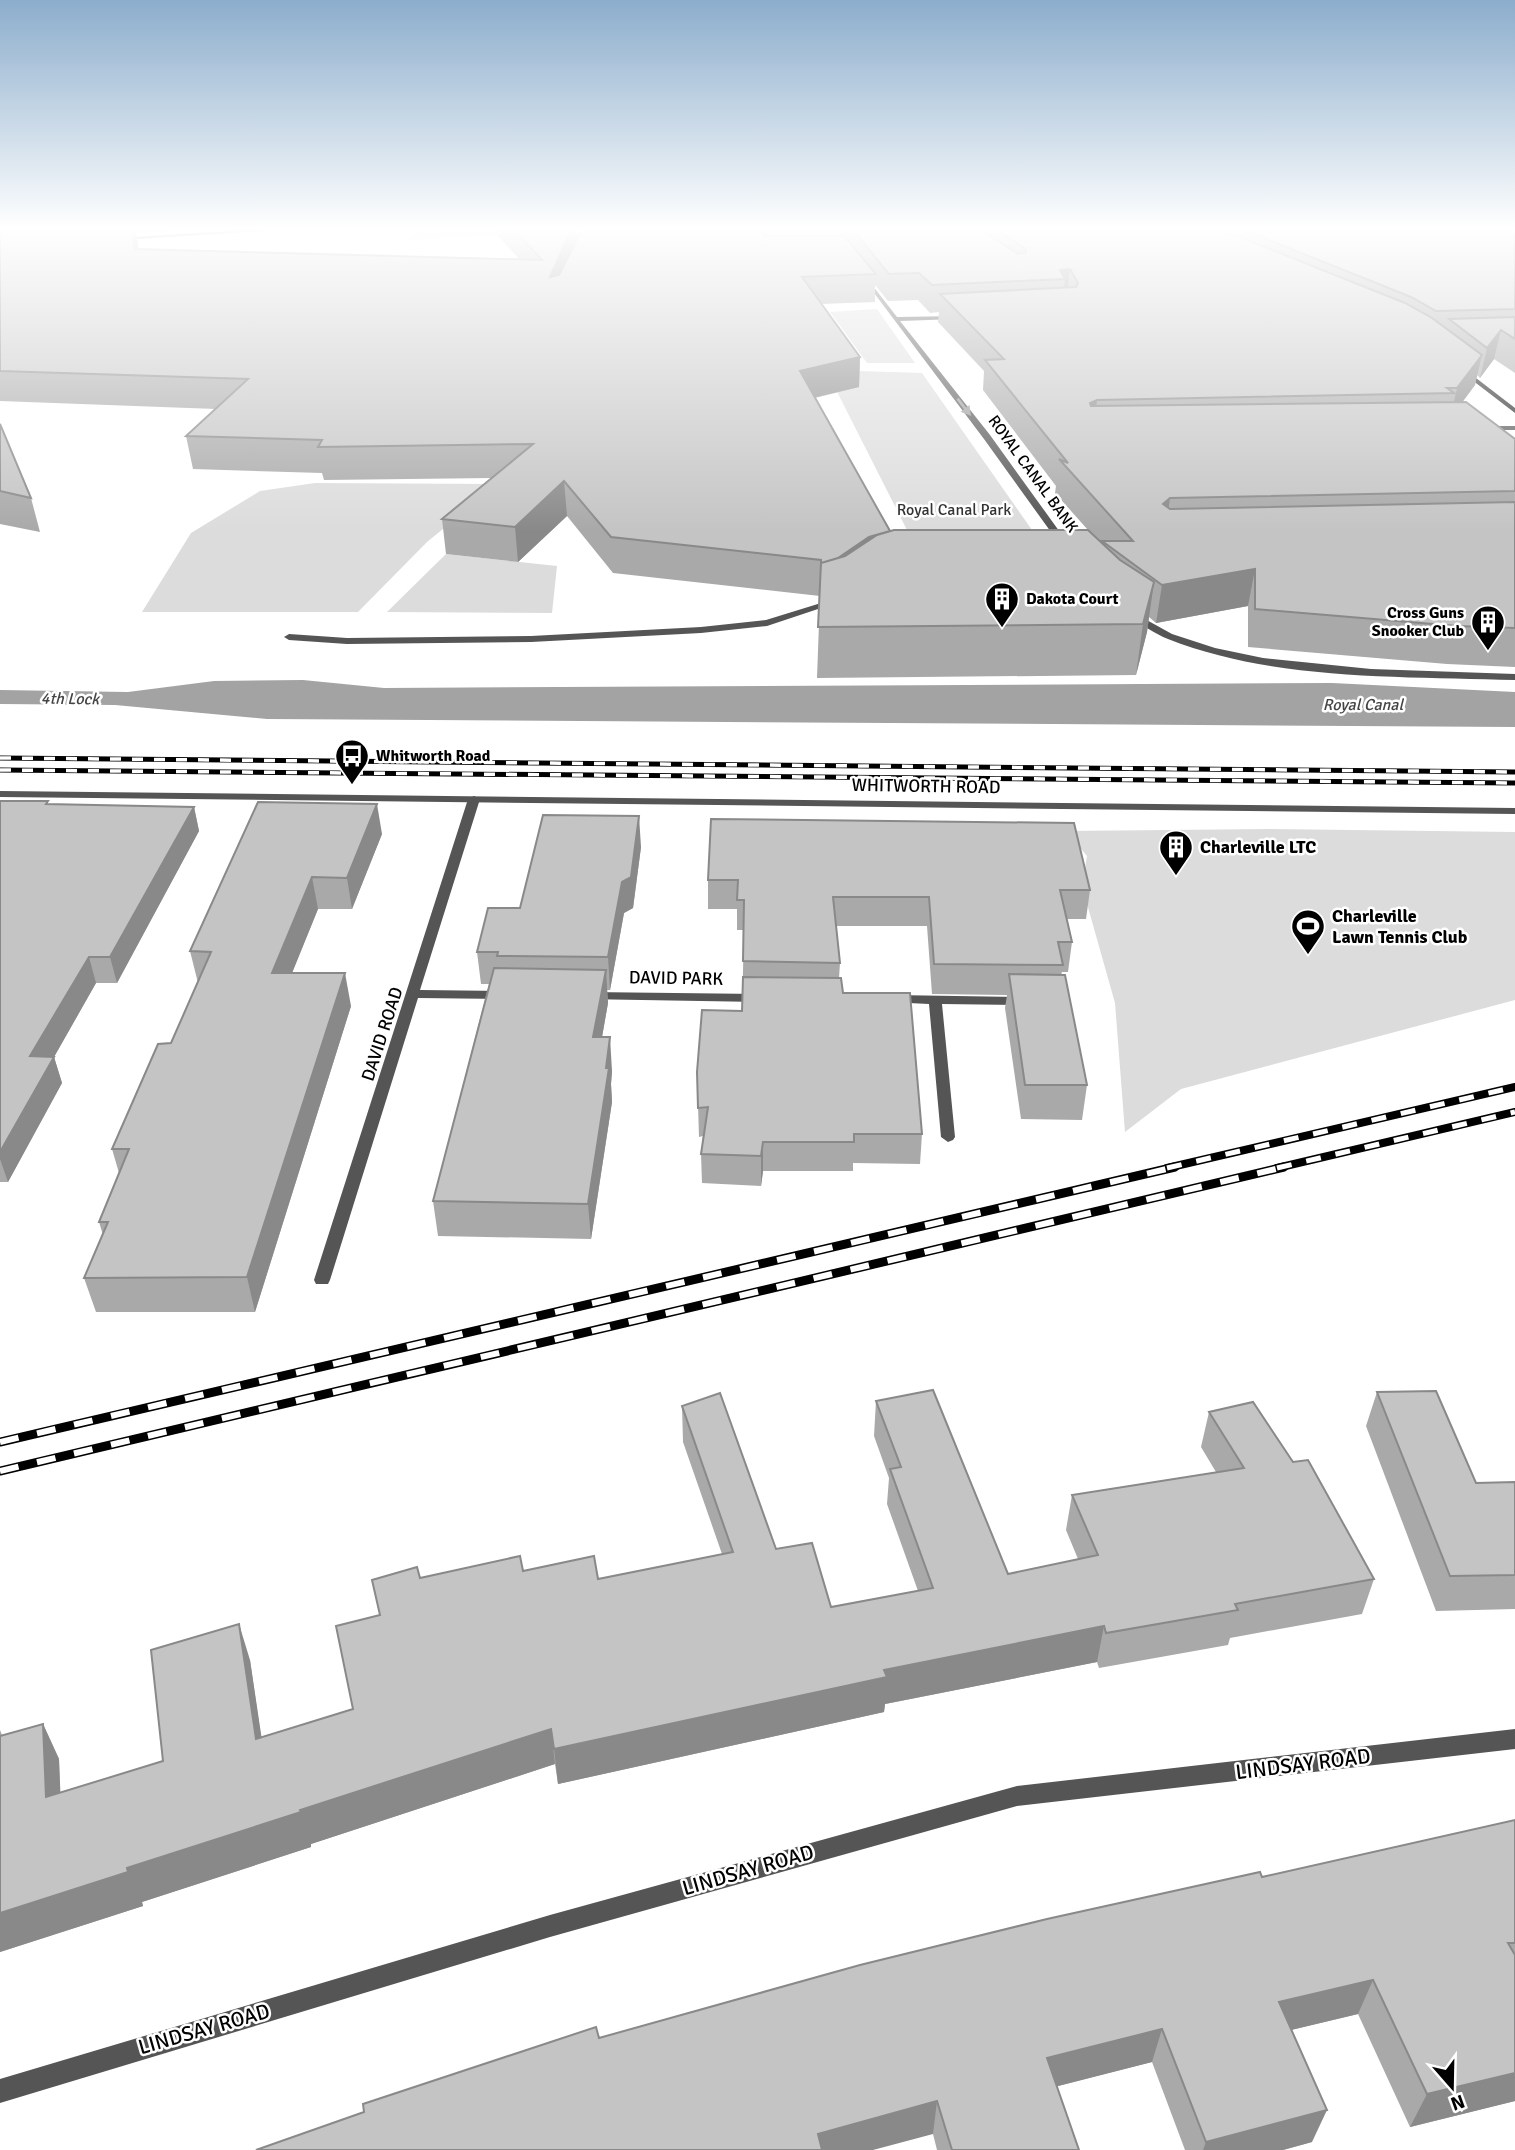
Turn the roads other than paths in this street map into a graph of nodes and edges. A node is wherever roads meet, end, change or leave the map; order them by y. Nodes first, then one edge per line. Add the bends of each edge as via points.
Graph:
1 (904, 330) edge
2 (1455, 365) edge
3 (1515, 411) edge
4 (1464, 428) edge
5 (1515, 428) edge
6 (1072, 555) edge
7 (850, 592) edge
8 (1128, 612) edge
9 (289, 637) dead end
10 (1515, 677) edge
11 (0, 794) edge
12 (474, 799) junction
13 (1515, 811) edge
14 (415, 994) junction
15 (513, 995) edge
16 (569, 996) edge
17 (777, 999) edge
18 (883, 999) edge
19 (935, 1000) junction
20 (1044, 1001) edge
21 (947, 1137) dead end
22 (322, 1280) dead end
23 (1515, 1739) edge
24 (0, 2091) edge

1 -> 6 street, ROYAL CANAL BANK
2 - 3 main road
4 - 5 street
7 - 9 street via 840,600 767,623 701,630 531,639 347,641
8 - 10 street via 1166,635 1225,653 1315,667
11 - 12 street, WHITWORTH ROAD
12 - 13 street, WHITWORTH ROAD
12 - 14 street, DAVID ROAD
14 - 15 street
14 - 22 street, DAVID ROAD
16 - 17 street, DAVID PARK
18 - 19 street
19 - 20 street
19 - 21 street
23 - 24 street, LINDSAY ROAD via 1017,1796 550,1926

